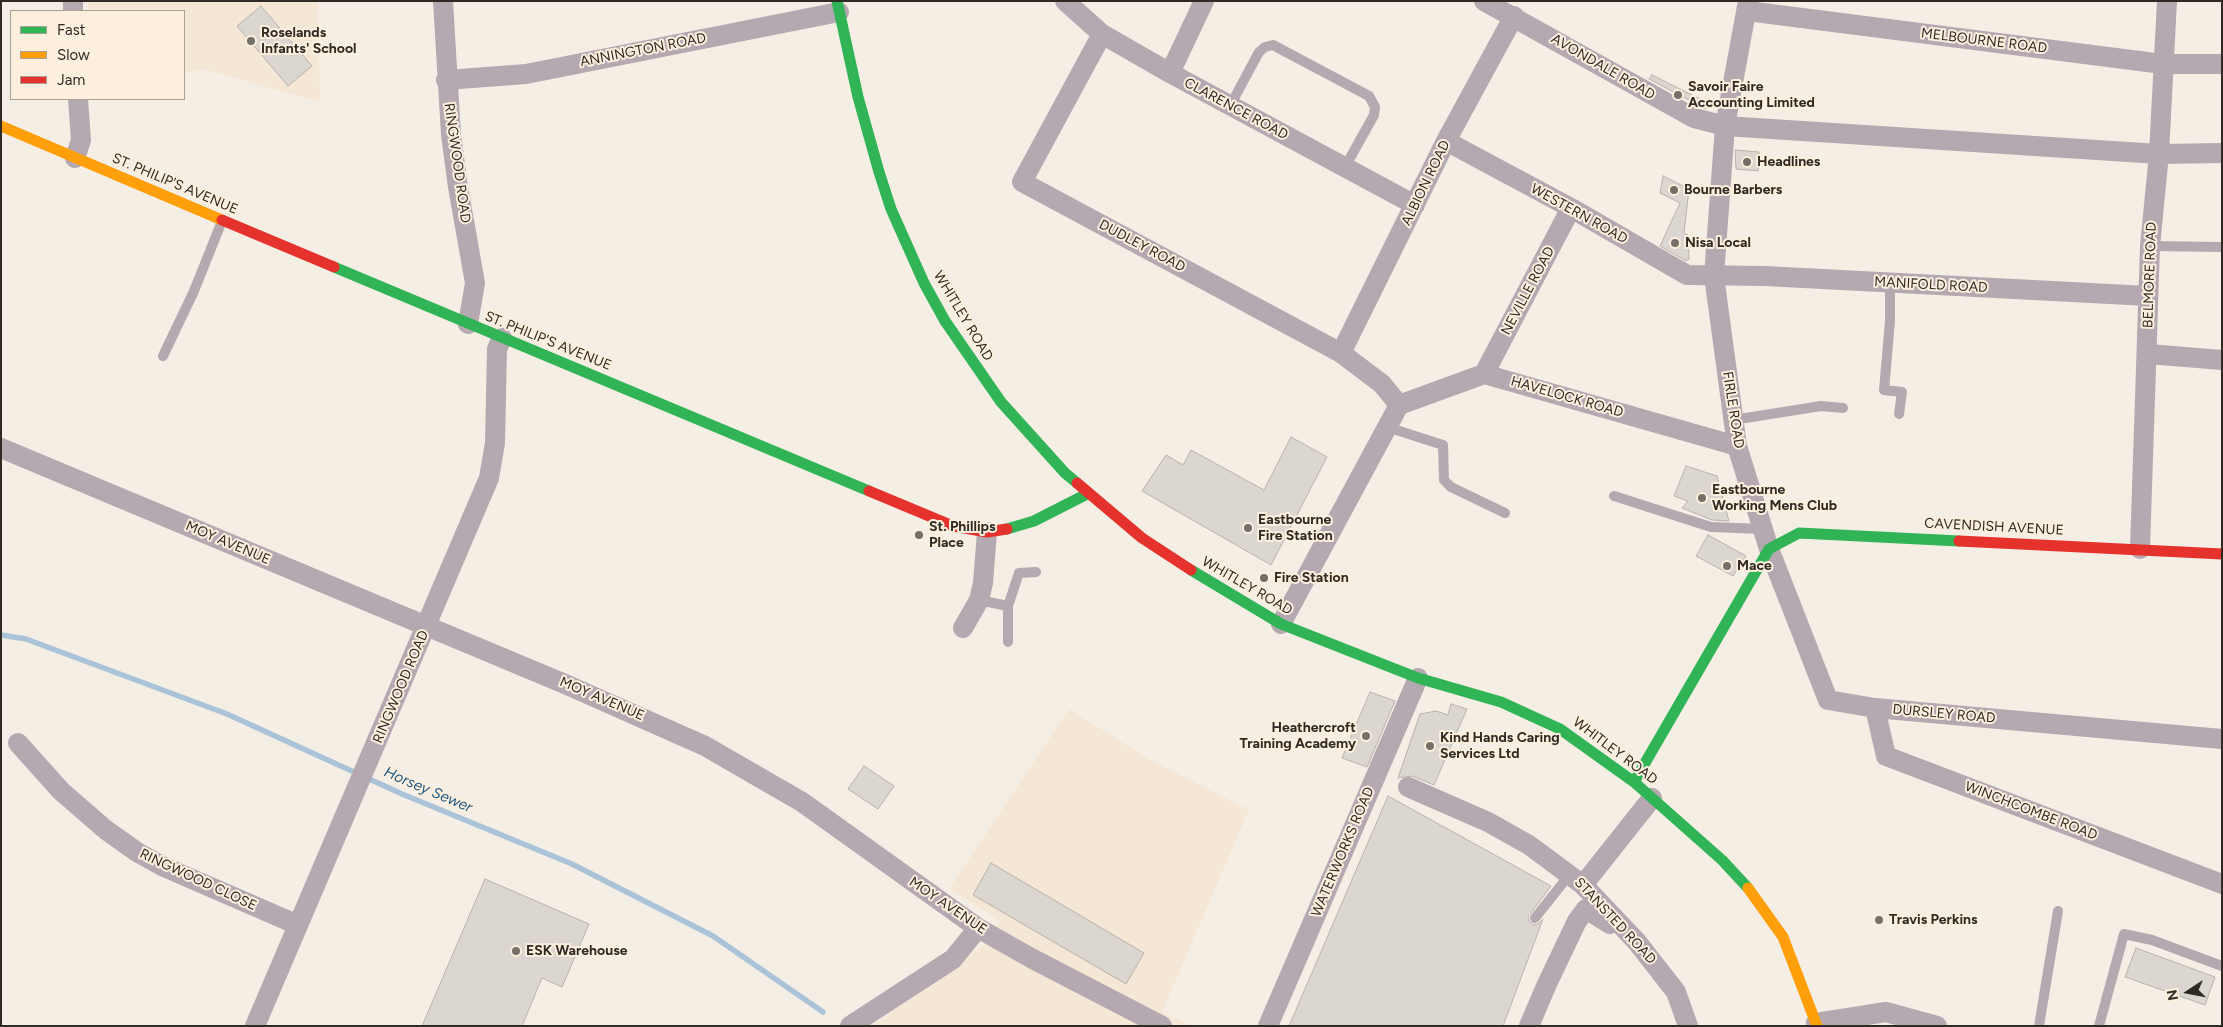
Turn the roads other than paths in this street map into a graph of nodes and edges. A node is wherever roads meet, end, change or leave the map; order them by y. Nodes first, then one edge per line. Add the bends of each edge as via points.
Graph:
1 (444, 1) edge
2 (1065, 1) edge
3 (1204, 1) edge
4 (1484, 1) edge
5 (2167, 1) edge
6 (1747, 6) edge
7 (838, 7) edge
8 (1514, 16) junction
9 (1102, 34) junction
10 (2163, 64) junction
11 (2222, 64) edge
12 (1170, 73) junction
13 (446, 80) junction
14 (78, 100) edge
15 (1230, 106) junction
16 (1, 126) edge
17 (1725, 126) junction
18 (1446, 141) junction
19 (2222, 153) edge
20 (2158, 154) junction
21 (75, 158) junction
22 (1345, 167) junction
23 (1415, 205) junction
24 (1571, 208) junction
25 (222, 220) junction
26 (2150, 246) junction
27 (2222, 247) edge
28 (1714, 276) junction
29 (1890, 282) junction
30 (2148, 296) junction
31 (468, 324) junction
32 (502, 338) junction
33 (1341, 353) junction
34 (2148, 354) junction
35 (163, 356) dead end
36 (2222, 360) edge
37 (1484, 374) junction
38 (1399, 405) junction
39 (1843, 408) dead end
40 (1899, 414) dead end
41 (1734, 420) junction
42 (1387, 427) junction
43 (1737, 446) junction
44 (1, 448) edge
45 (1088, 494) junction
46 (1614, 496) dead end
47 (1505, 513) dead end
48 (1763, 529) junction
49 (987, 532) junction
50 (1770, 549) junction
51 (2140, 549) junction
52 (2222, 554) edge
53 (1036, 572) dead end
54 (979, 600) junction
55 (1008, 606) junction
56 (1281, 624) junction
57 (427, 627) junction
58 (963, 628) dead end
59 (1008, 642) dead end
60 (1418, 678) junction
61 (1875, 708) junction
62 (2222, 739) edge
63 (18, 743) dead end
64 (1634, 782) junction
65 (1408, 787) dead end
66 (1652, 798) junction
67 (1577, 879) junction
68 (2222, 884) edge
69 (2058, 911) dead end
70 (1535, 918) dead end
71 (298, 925) junction
72 (978, 928) junction
73 (1637, 942) junction
74 (2222, 966) edge
75 (1532, 1025) edge
76 (1817, 1025) edge
77 (255, 1026) edge
78 (850, 1026) edge
79 (1162, 1026) edge
80 (1268, 1026) edge
81 (1688, 1026) edge
82 (1937, 1026) edge
83 (2039, 1026) edge
84 (2099, 1026) edge

1 - 13 street, RINGWOOD ROAD
2 - 9 street, CLARENCE ROAD
3 - 12 street
4 - 8 street, AVONDALE ROAD
5 - 10 street, BELMORE ROAD
6 - 10 street, MELBOURNE ROAD
6 - 17 street, FIRLE ROAD
7 - 13 street, ANNINGTON ROAD via 526,74
7 - 45 street, WHITLEY ROAD via 858,98 882,181 894,218 924,283 945,321 1001,402 1059,467
8 - 17 street, AVONDALE ROAD via 1694,118
8 - 18 street, ALBION ROAD
9 - 12 street, CLARENCE ROAD
9 - 33 street, DUDLEY ROAD via 1022,182
10 - 11 street, MELBOURNE ROAD
10 - 20 street, BELMORE ROAD
12 - 15 street, CLARENCE ROAD
13 - 31 street, RINGWOOD ROAD via 458,187 475,283
14 - 21 street via 81,140
15 - 22 street, CLARENCE ROAD
15 - 22 lane via 1259,52 1273,45 1369,96 1375,106 1374,115
16 - 21 street, ST. PHILIP'S AVENUE
17 - 20 street
17 - 28 street, FIRLE ROAD
18 - 23 street, ALBION ROAD
18 - 24 street, WESTERN ROAD
19 - 20 street
20 - 26 street, BELMORE ROAD
21 - 25 street, ST. PHILIP'S AVENUE
22 - 23 street, CLARENCE ROAD
23 - 33 street, ALBION ROAD
24 - 28 street, WESTERN ROAD via 1687,276
24 - 37 street, NEVILLE ROAD
25 - 31 street, ST. PHILIP'S AVENUE
25 - 35 lane via 194,291
26 - 27 lane
26 - 30 street, BELMORE ROAD
28 - 29 street, MANIFOLD ROAD
28 - 41 street, FIRLE ROAD
29 - 30 street, MANIFOLD ROAD
29 - 40 lane via 1884,390 1902,392
30 - 34 street, BELMORE ROAD
31 - 32 street, ST. PHILIP'S AVENUE
32 - 49 street, ST. PHILIP'S AVENUE via 953,526
32 - 57 street, RINGWOOD ROAD via 497,349 495,443 489,478
33 - 38 street, DUDLEY ROAD via 1382,384
34 - 36 street
34 - 51 street, BELMORE ROAD
37 - 38 street
37 - 43 street, HAVELOCK ROAD
38 - 42 street
39 - 41 lane via 1821,406
41 - 43 street, FIRLE ROAD
42 - 47 lane via 1443,445 1444,480 1451,487
42 - 56 street
43 - 48 street, FIRLE ROAD
44 - 57 street, MOY AVENUE
45 - 49 street, ST. PHILIP'S AVENUE via 1034,521
45 - 56 street, WHITLEY ROAD via 1166,554
46 - 48 lane via 1711,527
48 - 50 street, FIRLE ROAD
49 - 54 street
50 - 51 street, CAVENDISH AVENUE via 1799,533
50 - 61 street, DURSLEY ROAD via 1828,700
50 - 64 street
51 - 52 street, CAVENDISH AVENUE
53 - 55 lane via 1019,573
54 - 55 lane
54 - 58 street
55 - 59 lane
56 - 60 street, WHITLEY ROAD
57 - 71 street, RINGWOOD ROAD
57 - 72 street, MOY AVENUE via 645,718 722,755 802,802
60 - 64 street, WHITLEY ROAD via 1501,702 1560,728
60 - 80 street, WATERWORKS ROAD
61 - 62 street, DURSLEY ROAD
61 - 68 street, WINCHCOMBE ROAD via 1886,756
63 - 71 street, RINGWOOD CLOSE via 61,791 137,852
64 - 66 street, WHITLEY ROAD
65 - 67 street, STANSTED ROAD via 1488,822 1529,845
66 - 67 street
66 - 76 street, WHITLEY ROAD via 1722,860 1756,897 1783,937
67 - 70 lane
67 - 73 street, STANSTED ROAD
69 - 83 lane
71 - 77 street, RINGWOOD ROAD
72 - 78 street via 953,959
72 - 79 street, MOY AVENUE
73 - 75 street via 1586,909 1551,975
73 - 81 street, STANSTED ROAD via 1676,992
74 - 84 lane via 2152,940 2124,934
76 - 82 street via 1886,1012

